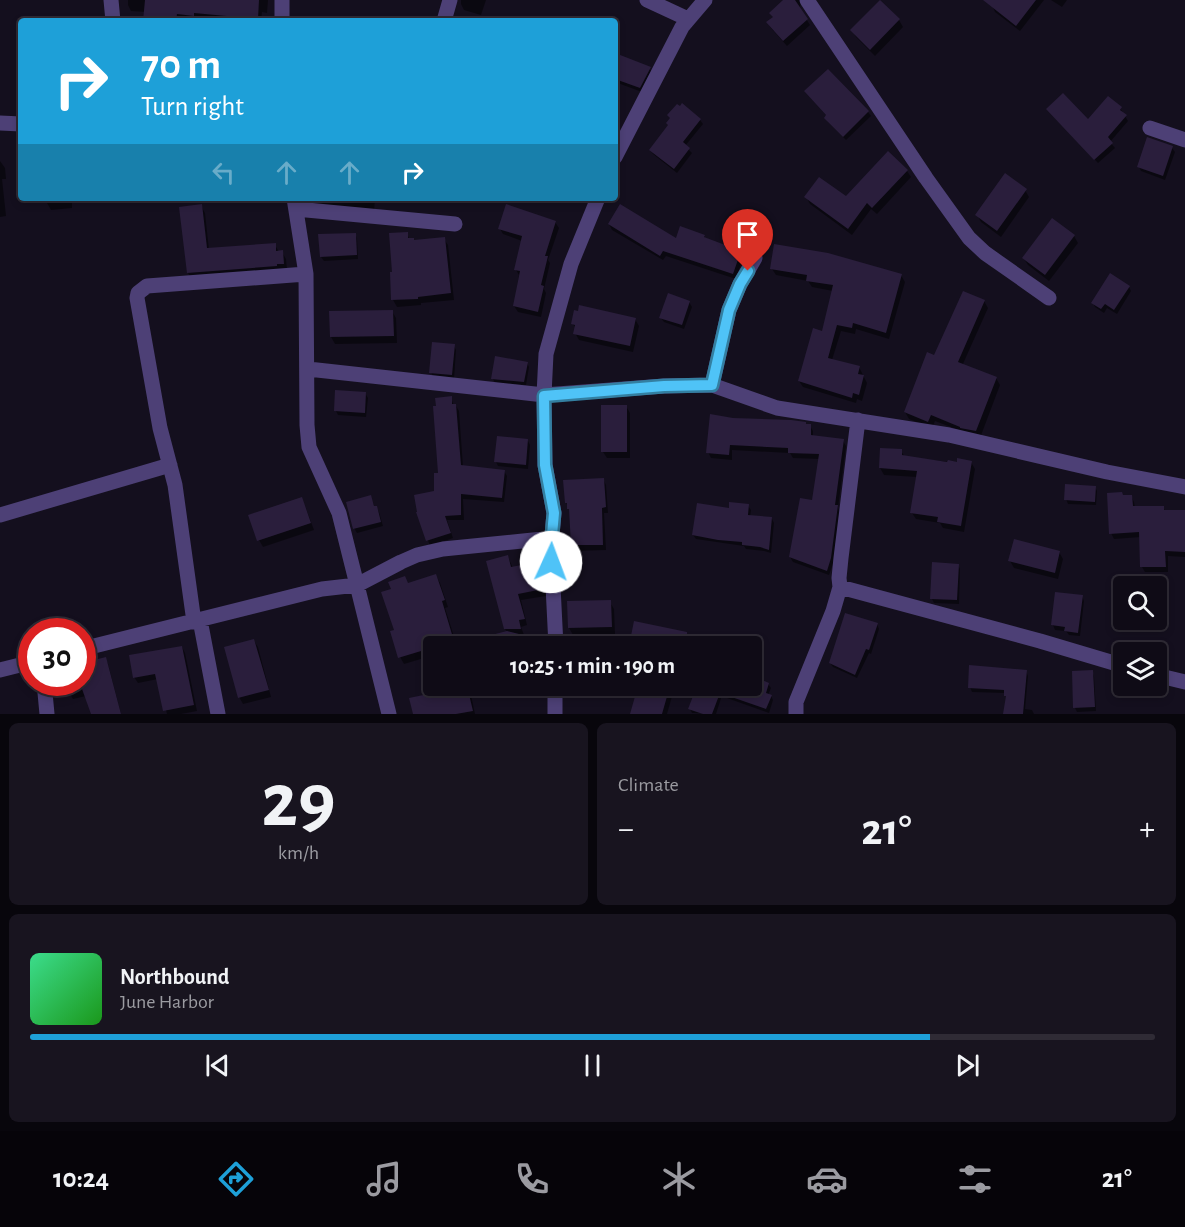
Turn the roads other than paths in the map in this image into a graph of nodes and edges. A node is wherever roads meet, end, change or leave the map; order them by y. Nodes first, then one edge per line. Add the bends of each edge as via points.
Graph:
1 (111, 0) edge
2 (282, 0) edge
3 (450, 0) edge
4 (647, 0) edge
5 (705, 0) edge
6 (807, 0) edge
7 (113, 18) edge
8 (282, 18) edge
9 (445, 18) edge
10 (688, 19) junction
11 (0, 123) edge
12 (18, 124) edge
13 (1150, 128) dead end
14 (1185, 140) edge
15 (618, 151) edge
16 (597, 201) edge
17 (295, 203) edge
18 (455, 224) dead end
19 (755, 258) dead end
20 (306, 274) junction
21 (1048, 298) dead end
22 (308, 369) junction
23 (712, 385) junction
24 (544, 396) junction
25 (858, 420) junction
26 (170, 465) junction
27 (1185, 487) edge
28 (0, 515) edge
29 (552, 538) junction
30 (357, 585) junction
31 (840, 587) junction
32 (197, 621) junction
33 (555, 636) edge
34 (96, 646) edge
35 (1113, 663) edge
36 (18, 666) edge
37 (0, 670) edge
38 (1167, 678) edge
39 (1185, 682) edge
40 (45, 696) edge
41 (555, 696) edge
42 (47, 714) edge
43 (218, 714) edge
44 (389, 714) edge
45 (555, 714) edge
46 (796, 714) edge

1 - 7 street
2 - 8 street
3 - 9 street
4 - 10 street
5 - 10 street
6 - 21 street via 969,238
10 - 15 street
11 - 12 street
13 - 14 street
16 - 24 street via 571,264 546,354
17 - 18 street
17 - 20 street
19 - 23 street via 729,310
20 - 22 street
20 - 26 street via 147,286 138,293 160,428
22 - 24 street
22 - 30 street via 309,447 339,513
23 - 24 street
23 - 25 street via 777,408
24 - 29 street via 545,465 554,513
25 - 27 street via 949,435
25 - 31 street
26 - 28 street
26 - 32 street
29 - 30 street via 417,555
29 - 33 street
30 - 32 street
30 - 44 street
31 - 35 street
31 - 46 street via 796,702
32 - 34 street
32 - 43 street
36 - 37 street
38 - 39 street
40 - 42 street
41 - 45 street

